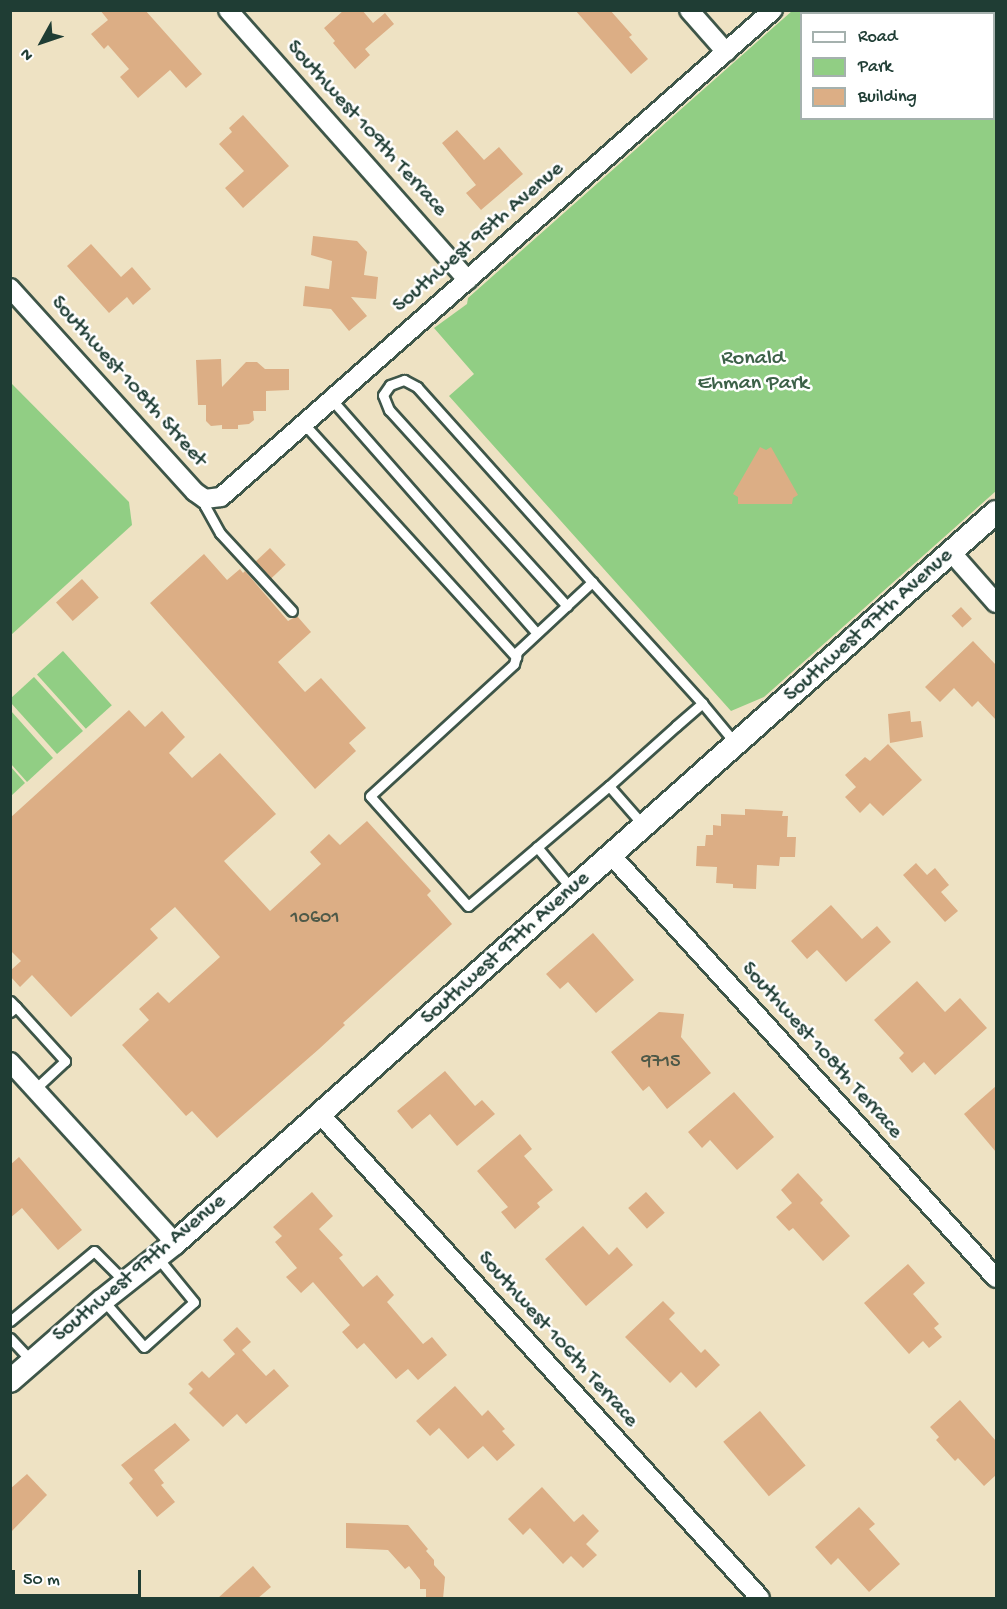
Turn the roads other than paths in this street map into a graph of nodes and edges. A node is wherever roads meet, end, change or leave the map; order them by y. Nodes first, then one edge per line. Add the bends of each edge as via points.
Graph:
1 (228, 10) edge
2 (689, 10) edge
3 (773, 10) edge
4 (726, 52) junction
5 (468, 279) junction
6 (10, 288) edge
7 (332, 400) junction
8 (305, 425) junction
9 (210, 499) junction
10 (996, 512) edge
11 (951, 552) junction
12 (592, 582) junction
13 (996, 603) edge
14 (567, 606) junction
15 (292, 611) dead end
16 (537, 633) junction
17 (516, 657) junction
18 (702, 703) junction
19 (736, 744) junction
20 (609, 786) junction
21 (644, 826) junction
22 (537, 847) junction
23 (611, 855) junction
24 (572, 889) junction
25 (12, 1007) edge
26 (10, 1062) edge
27 (35, 1089) junction
28 (320, 1114) junction
29 (175, 1243) junction
30 (157, 1257) junction
31 (996, 1278) edge
32 (126, 1282) junction
33 (103, 1300) junction
34 (10, 1321) edge
35 (10, 1338) edge
36 (32, 1362) junction
37 (10, 1381) edge
38 (760, 1599) edge

1 - 5 street, Southwest 109th Terrace
2 - 4 street
3 - 4 street, Southwest 95th Avenue
4 - 5 street, Southwest 95th Avenue
5 - 7 street, Southwest 95th Avenue
6 - 9 street, Southwest 108th Street via 195,492
7 - 8 street, Southwest 95th Avenue
7 - 16 lane
8 - 9 street, Southwest 95th Avenue via 228,494
8 - 17 lane
9 - 15 lane via 205,506 220,534
10 - 11 street, Southwest 97th Avenue
11 - 13 street
11 - 19 street, Southwest 97th Avenue
12 - 14 lane
12 - 14 lane via 417,387 404,380 390,385 383,395 389,410
12 - 18 lane
14 - 16 lane
16 - 17 lane
17 - 22 lane via 514,664 370,796 468,906
18 - 19 lane
18 - 20 lane
19 - 21 street, Southwest 97th Avenue
20 - 21 lane
20 - 22 lane
21 - 23 street, Southwest 97th Avenue
22 - 24 lane
23 - 24 street, Southwest 97th Avenue
23 - 31 street, Southwest 108th Terrace
24 - 28 street, Southwest 97th Avenue
25 - 27 lane via 65,1061
26 - 27 street
27 - 29 street
28 - 29 street, Southwest 97th Avenue
28 - 38 street, Southwest 106th Terrace
29 - 30 street, Southwest 97th Avenue
30 - 32 street, Southwest 97th Avenue
30 - 33 lane via 194,1302 144,1347
32 - 33 street, Southwest 97th Avenue
32 - 34 lane via 94,1251
33 - 36 street, Southwest 97th Avenue
35 - 36 lane
36 - 37 street, Southwest 97th Avenue

